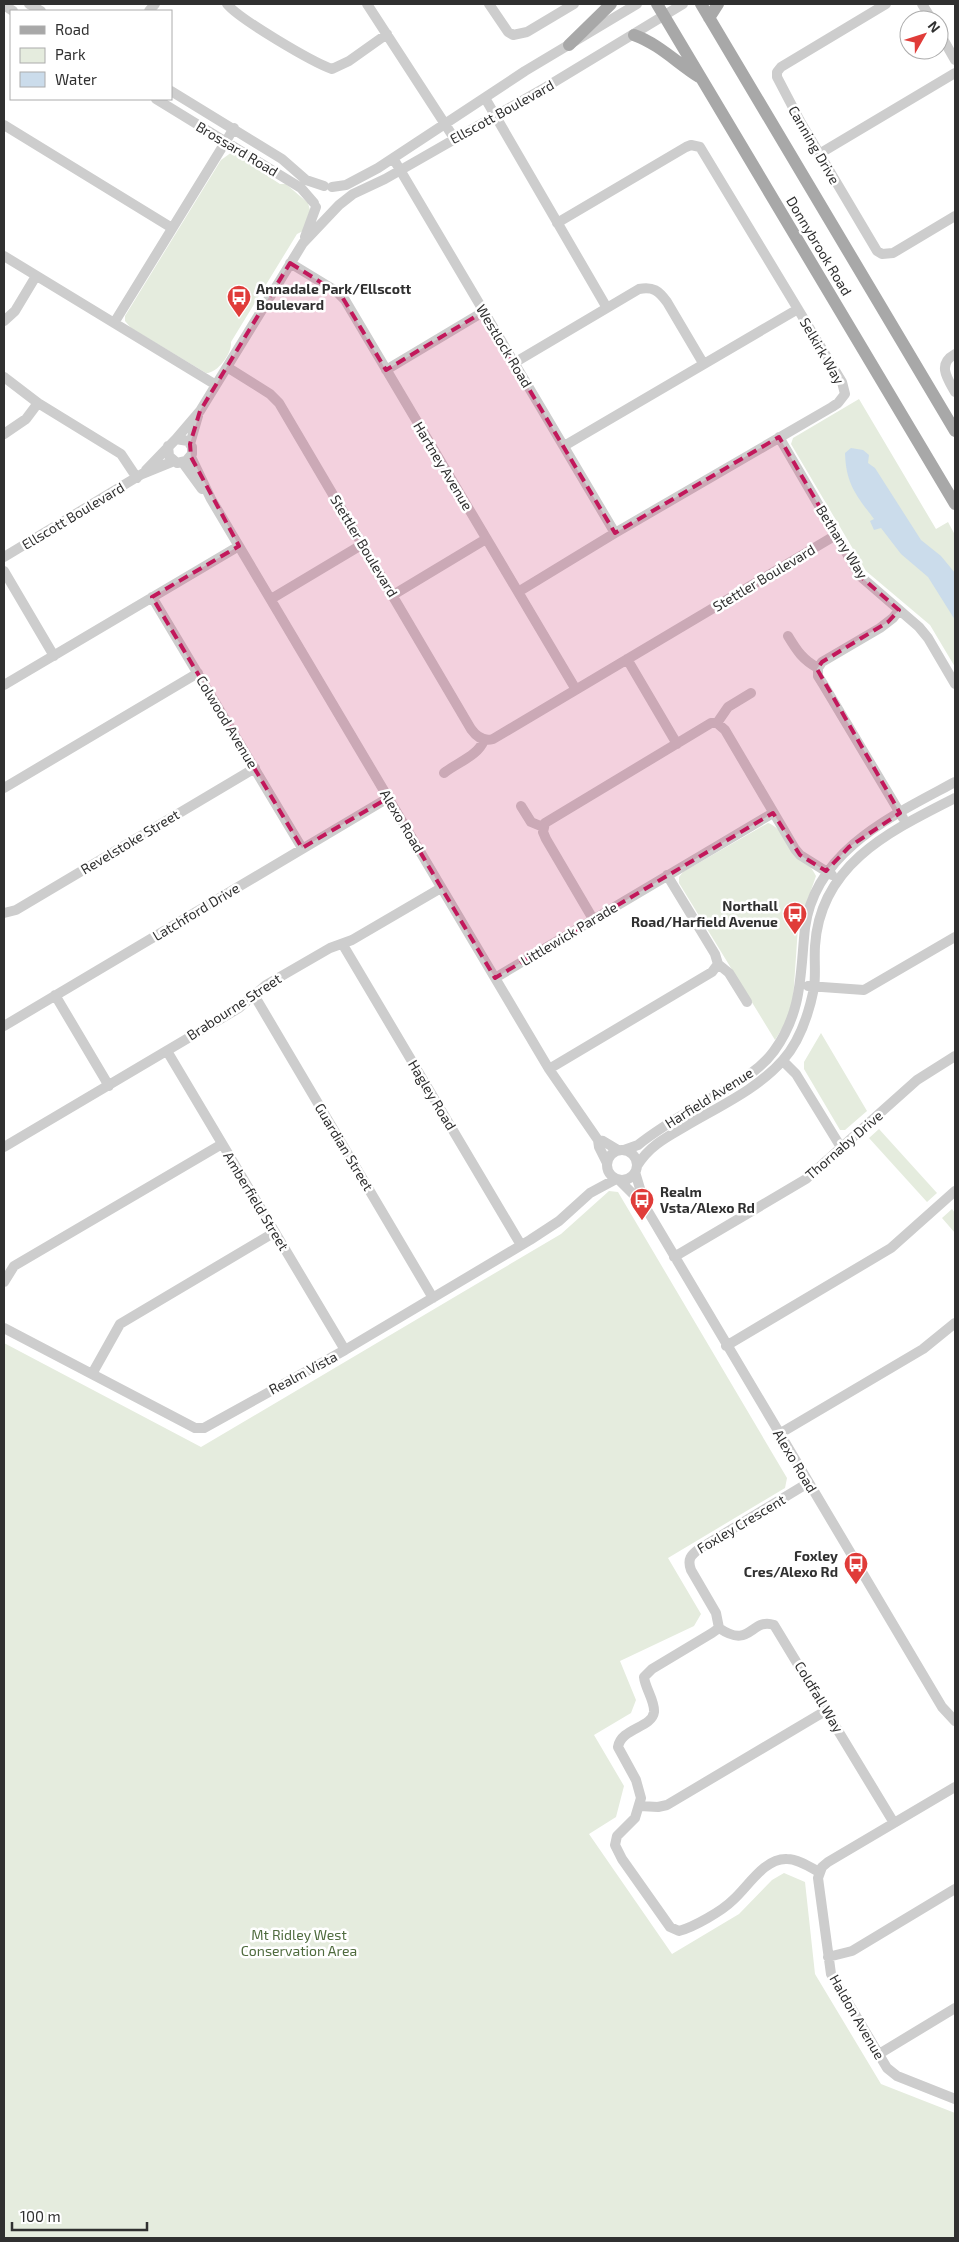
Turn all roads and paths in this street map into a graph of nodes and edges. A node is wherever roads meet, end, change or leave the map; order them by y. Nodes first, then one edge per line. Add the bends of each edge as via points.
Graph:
1 (227, 4) edge
2 (367, 4) edge
3 (489, 4) edge
4 (574, 4) edge
5 (611, 4) edge
6 (637, 4) edge
7 (657, 4) edge
8 (683, 4) edge
9 (701, 4) edge
10 (718, 4) edge
11 (886, 4) edge
12 (664, 16) junction
13 (709, 18) junction
14 (387, 34) junction
15 (634, 35) junction
16 (569, 45) junction
17 (955, 73) edge
18 (701, 78) junction
19 (172, 92) edge
20 (486, 98) junction
21 (158, 100) edge
22 (495, 115) junction
23 (445, 124) junction
24 (4, 125) edge
25 (234, 128) junction
26 (454, 138) junction
27 (226, 142) junction
28 (819, 154) junction
29 (393, 158) junction
30 (400, 171) junction
31 (328, 187) junction
32 (315, 205) junction
33 (335, 208) junction
34 (955, 216) edge
35 (557, 222) junction
36 (172, 228) junction
37 (303, 243) junction
38 (4, 256) edge
39 (290, 263) junction
40 (36, 276) junction
41 (607, 308) junction
42 (798, 309) junction
43 (483, 312) junction
44 (4, 321) edge
45 (114, 323) junction
46 (955, 354) edge
47 (514, 363) junction
48 (703, 363) junction
49 (227, 367) junction
50 (386, 370) junction
51 (4, 377) edge
52 (216, 385) junction
53 (955, 392) edge
54 (38, 403) junction
55 (200, 410) junction
56 (955, 431) edge
57 (4, 434) edge
58 (779, 437) junction
59 (176, 439) junction
60 (190, 444) junction
61 (168, 446) junction
62 (564, 446) junction
63 (183, 460) junction
64 (139, 476) junction
65 (955, 504) edge
66 (615, 533) junction
67 (836, 535) junction
68 (486, 539) junction
69 (363, 544) junction
70 (239, 546) junction
71 (4, 557) edge
72 (4, 571) edge
73 (518, 592) junction
74 (393, 595) junction
75 (152, 597) junction
76 (271, 599) junction
77 (899, 610) junction
78 (788, 636) dead end
79 (54, 656) junction
80 (627, 660) junction
81 (818, 668) junction
82 (198, 673) junction
83 (955, 684) edge
84 (4, 685) edge
85 (575, 688) junction
86 (751, 693) dead end
87 (717, 723) junction
88 (484, 740) junction
89 (677, 744) junction
90 (255, 768) junction
91 (444, 772) dead end
92 (955, 782) edge
93 (4, 788) edge
94 (388, 798) junction
95 (955, 798) edge
96 (520, 806) dead end
97 (773, 813) junction
98 (900, 813) junction
99 (906, 824) junction
100 (543, 827) junction
101 (302, 848) junction
102 (826, 871) junction
103 (667, 875) junction
104 (838, 879) junction
105 (441, 888) junction
106 (4, 913) edge
107 (593, 919) junction
108 (955, 937) edge
109 (343, 945) junction
110 (718, 964) junction
111 (495, 978) junction
112 (801, 985) junction
113 (814, 987) junction
114 (254, 995) junction
115 (55, 996) junction
116 (747, 1002) dead end
117 (4, 1026) edge
118 (167, 1051) junction
119 (955, 1056) edge
120 (783, 1061) junction
121 (549, 1069) junction
122 (108, 1086) junction
123 (598, 1140) junction
124 (222, 1144) junction
125 (4, 1147) edge
126 (842, 1149) junction
127 (621, 1150) junction
128 (607, 1165) junction
129 (636, 1169) junction
130 (618, 1179) junction
131 (955, 1191) edge
132 (590, 1194) junction
133 (640, 1198) junction
134 (275, 1232) junction
135 (521, 1245) junction
136 (674, 1257) junction
137 (4, 1282) edge
138 (433, 1298) junction
139 (955, 1323) edge
140 (4, 1328) edge
141 (726, 1346) junction
142 (345, 1350) junction
143 (92, 1374) junction
144 (779, 1434) junction
145 (808, 1483) junction
146 (719, 1628) junction
147 (827, 1710) junction
148 (955, 1721) edge
149 (955, 1787) edge
150 (640, 1806) junction
151 (894, 1823) junction
152 (819, 1872) junction
153 (955, 1890) edge
154 (828, 1957) junction
155 (955, 2008) edge
156 (879, 2054) junction
157 (955, 2099) edge

1 - 14 street via 240,16 332,69
2 - 14 street
3 - 4 street via 508,32 514,35 527,32
5 - 16 main road
6 - 16 street, Ellscott Boulevard
7 - 12 main road, Donnybrook Road
8 - 12 street, Ellscott Boulevard
9 - 13 main road, Donnybrook Road
10 - 13 main road
11 - 28 street, Canning Drive via 777,72 780,86
12 - 15 street, Ellscott Boulevard
12 - 18 main road, Donnybrook Road
13 - 56 main road, Donnybrook Road
14 - 23 street
15 - 18 main road via 650,41
15 - 22 street, Ellscott Boulevard
16 - 20 street, Ellscott Boulevard
17 - 28 street
18 - 65 main road, Donnybrook Road
19 - 25 street, Brossard Road
20 - 22 street
20 - 23 street, Ellscott Boulevard
21 - 27 street, Brossard Road
22 - 26 street, Ellscott Boulevard
22 - 35 street
23 - 26 street
23 - 29 street, Ellscott Boulevard
24 - 36 street
25 - 27 street
25 - 31 street, Brossard Road via 282,159 306,180
26 - 30 street, Ellscott Boulevard
27 - 32 street, Brossard Road via 300,188
27 - 36 street
28 - 34 street, Canning Drive via 872,245 882,254 893,253
29 - 30 street, Westlock Road
29 - 31 street, Ellscott Boulevard via 346,185
30 - 33 street, Ellscott Boulevard via 352,194
30 - 43 street, Westlock Road
31 - 32 street via 316,191
31 - 33 street via 339,196
32 - 33 street via 323,212
32 - 37 street, Ellscott Boulevard
33 - 37 street, Ellscott Boulevard
35 - 41 street
35 - 42 street, Selkirk Way via 686,147 700,147
36 - 45 street
37 - 39 street, Ellscott Boulevard
38 - 40 street
39 - 49 street, Ellscott Boulevard
39 - 50 street, Hartney Avenue via 341,295
40 - 44 street
40 - 45 street
41 - 47 street
41 - 48 street via 639,289 653,288 660,292
42 - 48 street
42 - 58 street, Selkirk Way via 842,382 845,394 832,407
43 - 47 street, Westlock Road
43 - 50 street
45 - 52 street
46 - 53 street via 944,365
47 - 62 street, Westlock Road
48 - 62 street
49 - 52 street, Ellscott Boulevard
49 - 69 street, Stettler Boulevard via 279,403
50 - 68 street, Hartney Avenue
51 - 54 street
52 - 55 street, Ellscott Boulevard
54 - 57 street via 26,419
54 - 64 street via 121,454
55 - 59 street, Ellscott Boulevard
55 - 60 street, Ellscott Boulevard
58 - 66 street, Selkirk Way
58 - 67 street, Bethany Way
59 - 60 street via 184,439
59 - 61 street
60 - 63 street via 192,450
61 - 63 street via 168,453
61 - 64 street, Ellscott Boulevard
62 - 66 street, Westlock Road
63 - 64 street, Ellscott Boulevard
63 - 70 street, Alexo Road
64 - 71 street, Ellscott Boulevard
66 - 73 street, Selkirk Way
67 - 77 street, Bethany Way via 860,576
67 - 80 street, Stettler Boulevard
68 - 73 street, Hartney Avenue
68 - 74 street
69 - 74 street, Stettler Boulevard
69 - 76 street
70 - 75 street
70 - 76 street, Alexo Road
72 - 79 street
73 - 85 street, Hartney Avenue
74 - 88 street, Stettler Boulevard via 470,728
75 - 79 street
75 - 82 street, Colwood Avenue
76 - 94 street, Alexo Road
77 - 81 street via 888,622 822,662
77 - 83 street, Bethany Way via 928,638
78 - 81 street via 799,655
79 - 84 street
80 - 85 street, Stettler Boulevard
80 - 89 street
81 - 98 street via 818,676
82 - 90 street, Colwood Avenue
82 - 93 street
85 - 88 street, Stettler Boulevard via 493,739
86 - 87 street via 728,707
87 - 89 street
87 - 97 street via 725,730
88 - 91 street, Stettler Boulevard via 478,752
89 - 100 street via 549,819
90 - 101 street, Colwood Avenue
90 - 106 street, Revelstoke Street via 16,910
92 - 98 street, Harfield Avenue
94 - 101 street, Latchford Drive
94 - 105 street, Alexo Road
95 - 99 street, Harfield Avenue
96 - 100 street via 531,822
97 - 102 street via 800,855
97 - 103 street, Littlewick Parade
98 - 99 street
98 - 102 street, Harfield Avenue via 848,847
99 - 104 street, Harfield Avenue via 862,852
100 - 107 street via 546,839
101 - 115 street, Latchford Drive
102 - 104 street
102 - 112 street, Harfield Avenue via 806,926
103 - 107 street, Littlewick Parade
103 - 110 street
104 - 113 street, Harfield Avenue via 819,920
105 - 109 street, Brabourne Street
105 - 111 street, Alexo Road
107 - 111 street, Littlewick Parade
108 - 113 street via 864,990
109 - 114 street, Brabourne Street via 324,951
109 - 135 street, Hagley Road
110 - 116 street via 729,973
110 - 121 street via 712,972
111 - 121 street, Alexo Road
112 - 113 street
112 - 127 street, Harfield Avenue via 793,1018 766,1060 735,1084 638,1144
113 - 120 street, Harfield Avenue via 806,1018
114 - 118 street, Brabourne Street
114 - 138 street, Guardian Street
115 - 117 street, Latchford Drive
115 - 122 street
118 - 122 street, Brabourne Street
118 - 124 street, Amberfield Street
119 - 126 street, Thornaby Drive via 917,1080
120 - 126 street via 796,1074
120 - 129 street, Harfield Avenue via 750,1088 660,1141 644,1155
121 - 123 street, Alexo Road
122 - 125 street, Brabourne Street
123 - 127 street, Alexo Road
123 - 128 street, Alexo Road
124 - 134 street, Amberfield Street
124 - 137 street via 14,1266
126 - 136 street, Thornaby Drive via 806,1179
127 - 128 street via 610,1158
127 - 129 street via 632,1154
128 - 130 street
128 - 132 street, Realm Vista
129 - 130 street via 628,1179
129 - 133 street, Alexo Road
130 - 132 street, Realm Vista
130 - 133 street, Alexo Road
131 - 141 street via 891,1248
132 - 135 street, Realm Vista via 559,1222
133 - 136 street, Alexo Road
134 - 142 street, Amberfield Street
134 - 143 street via 120,1324
135 - 138 street, Realm Vista
136 - 141 street, Alexo Road
138 - 142 street, Realm Vista
139 - 144 street via 922,1349
140 - 143 street, Realm Vista
141 - 144 street, Alexo Road
142 - 143 street, Realm Vista via 200,1429
144 - 145 street, Alexo Road
145 - 146 street, Foxley Crescent via 691,1556 691,1570 716,1613
145 - 148 street, Alexo Road via 942,1707
146 - 147 street, Coldfall Way via 736,1637 767,1623 774,1625
146 - 150 street via 644,1677 654,1707 653,1715 622,1737 618,1747 640,1790
147 - 150 street via 667,1805
147 - 151 street, Coldfall Way
149 - 151 street
150 - 152 street via 635,1818 616,1836 615,1845 674,1929 684,1930 726,1906 758,1873 776,1861 788,1858
151 - 152 street via 828,1862
152 - 154 street, Haldon Avenue
153 - 154 street via 852,1951
154 - 156 street, Haldon Avenue via 831,1974
155 - 156 street
156 - 157 street, Haldon Avenue via 892,2073

